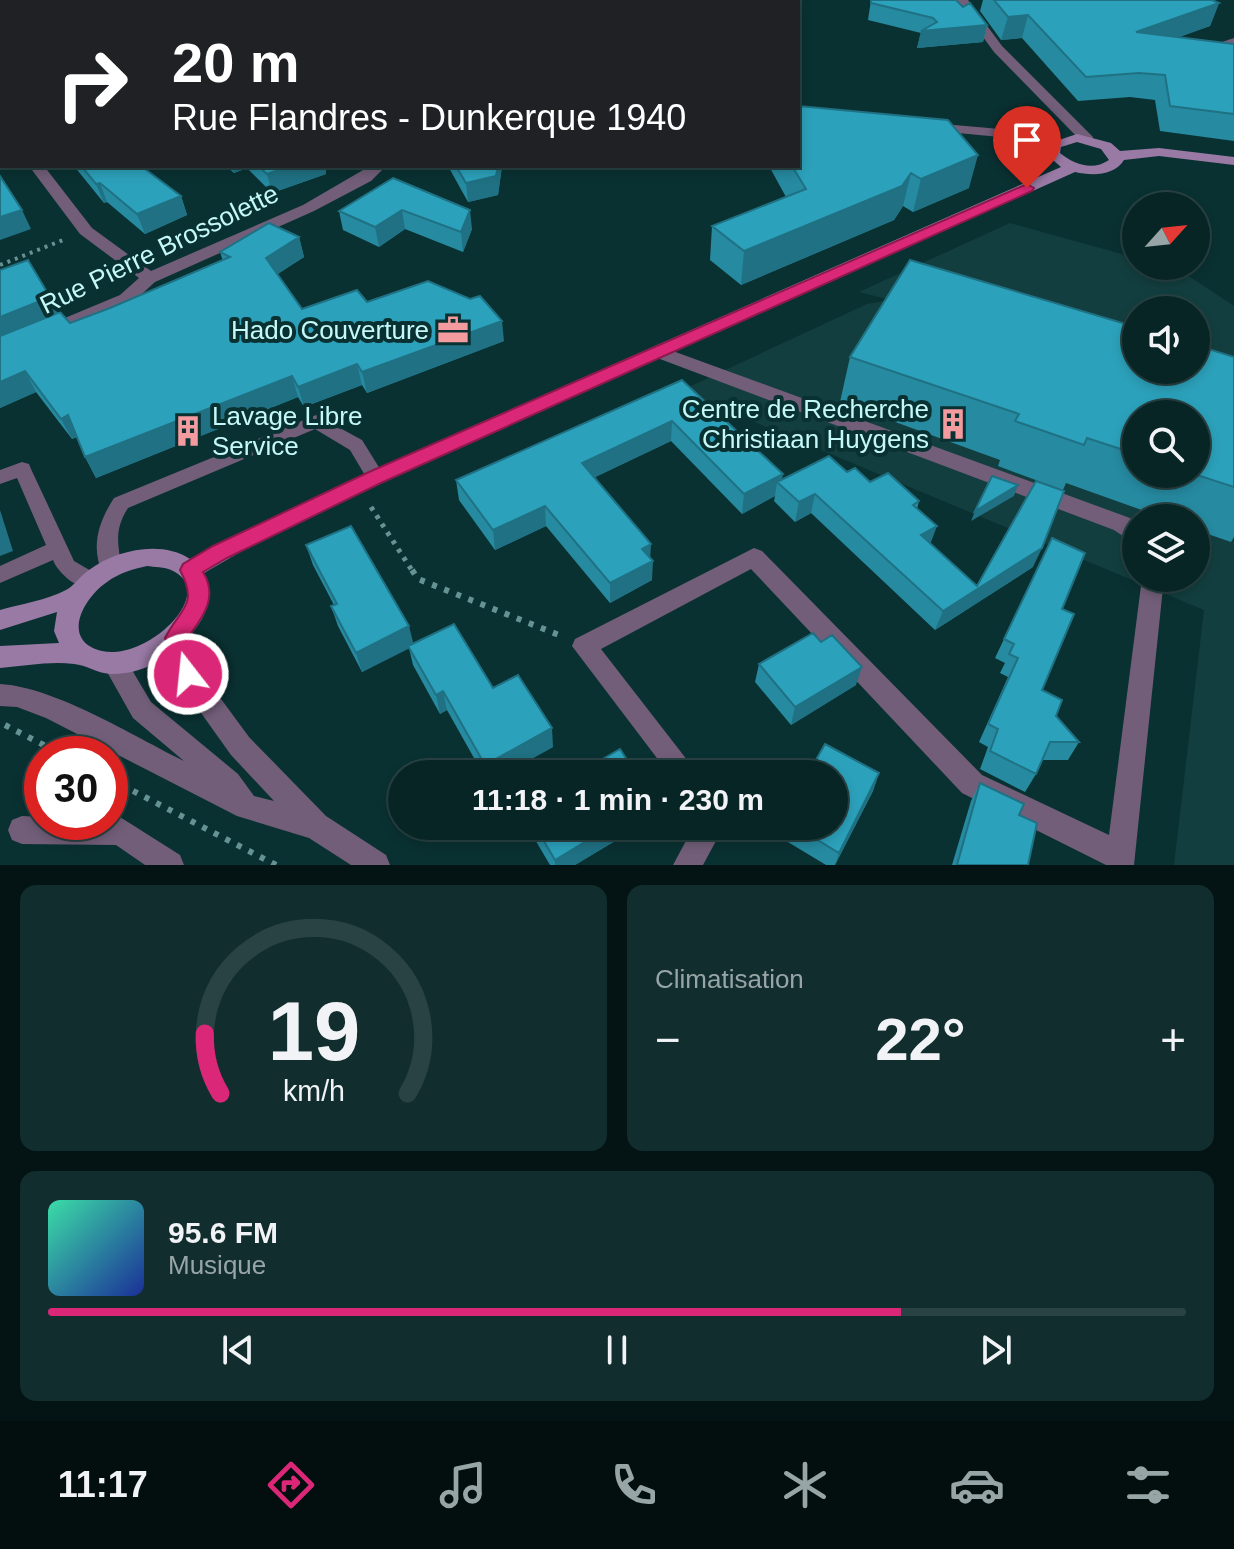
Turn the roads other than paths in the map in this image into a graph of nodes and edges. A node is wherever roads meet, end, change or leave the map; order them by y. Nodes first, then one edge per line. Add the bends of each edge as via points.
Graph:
1 (962, 0) edge
2 (1234, 42) edge
3 (1234, 58) edge
4 (918, 125) edge
5 (1088, 140) junction
6 (1054, 144) junction
7 (1116, 156) junction
8 (1234, 161) edge
9 (1074, 167) junction
10 (38, 168) edge
11 (378, 168) edge
12 (149, 278) junction
13 (0, 352) edge
14 (659, 352) junction
15 (0, 477) edge
16 (366, 482) junction
17 (1122, 524) edge
18 (58, 549) junction
19 (190, 570) junction
20 (0, 575) edge
21 (92, 582) junction
22 (1151, 592) edge
23 (0, 620) edge
24 (176, 638) junction
25 (77, 653) junction
26 (0, 657) edge
27 (114, 663) junction
28 (0, 695) edge
29 (674, 760) edge
30 (247, 807) junction
31 (316, 826) junction
32 (22, 830) dead end
33 (702, 840) edge
34 (1120, 860) edge
35 (170, 865) edge
36 (376, 865) edge
37 (687, 865) edge

1 - 5 street via 998,49
2 - 3 street via 1216,46
4 - 6 street
5 - 6 street
5 - 7 street
6 - 9 street via 1058,159
7 - 8 street via 1159,152
7 - 9 street via 1106,169
9 - 14 street
10 - 12 street via 86,231
11 - 12 street, Rue Pierre Brossolette via 373,176 322,201
12 - 13 street, Rue Pierre Brossolette via 126,299
14 - 16 street
14 - 17 street
15 - 18 lane via 22,469
16 - 19 street
16 - 21 lane via 356,445 316,421 121,503 109,520
18 - 20 lane
18 - 21 lane via 66,567
19 - 21 street via 164,558 137,559
19 - 24 street via 198,581 197,609
21 - 23 street
21 - 25 street via 68,612 68,642
22 - 34 street
24 - 27 street via 146,655
24 - 31 street via 188,674 240,746
25 - 26 street
25 - 27 street
27 - 30 street via 142,710 229,783
28 - 30 street via 55,710
29 - 34 street via 584,646 754,557 972,784
30 - 31 street
31 - 36 street
32 - 35 street via 120,831
33 - 37 street

